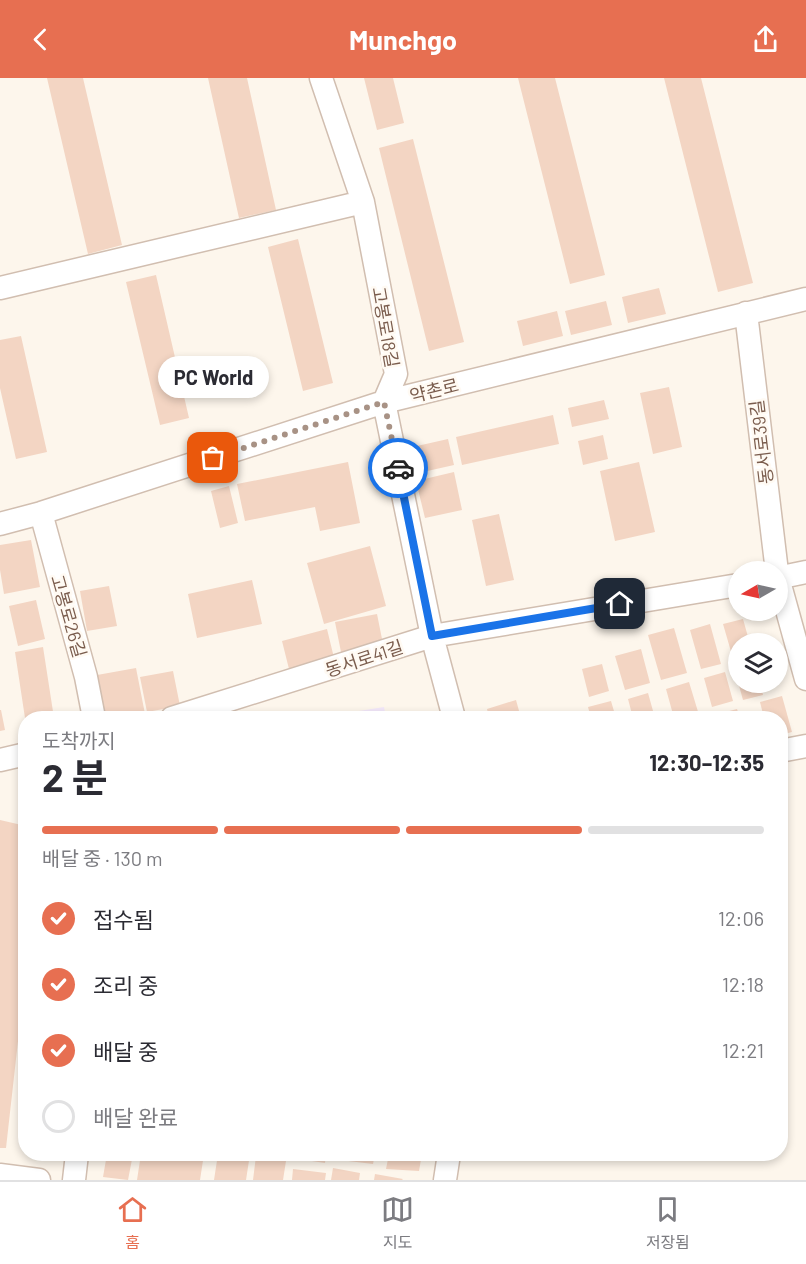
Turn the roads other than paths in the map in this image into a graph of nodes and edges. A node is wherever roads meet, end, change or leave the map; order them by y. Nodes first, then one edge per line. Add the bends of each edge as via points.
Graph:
1 (321, 78) edge
2 (363, 202) junction
3 (0, 288) edge
4 (806, 299) edge
5 (746, 313) junction
6 (384, 402) junction
7 (41, 513) junction
8 (0, 524) edge
9 (775, 561) edge
10 (806, 572) edge
11 (788, 574) edge
12 (728, 587) edge
13 (788, 614) edge
14 (432, 636) junction
15 (806, 679) edge
16 (93, 711) edge
17 (194, 711) edge
18 (452, 711) edge
19 (806, 746) edge
20 (788, 749) edge
21 (18, 755) edge
22 (0, 760) edge
23 (76, 1161) edge
24 (448, 1161) edge
25 (0, 1175) edge
26 (39, 1180) edge
27 (74, 1180) edge
28 (445, 1180) edge

1 - 2 street, 고봉로18길
2 - 3 street
2 - 6 street, 고봉로18길 via 396,374
4 - 5 street, 약촌로
5 - 6 street, 약촌로
5 - 9 street, 동서로39길
6 - 7 street, 약촌로
6 - 14 street
7 - 8 street, 약촌로
7 - 16 street, 고봉로26길
10 - 11 street
12 - 14 street, 동서로41길
13 - 15 street, 동서로39길
14 - 17 street, 동서로41길
14 - 18 street
19 - 20 street
21 - 22 street
23 - 27 street
24 - 28 street
25 - 26 street

